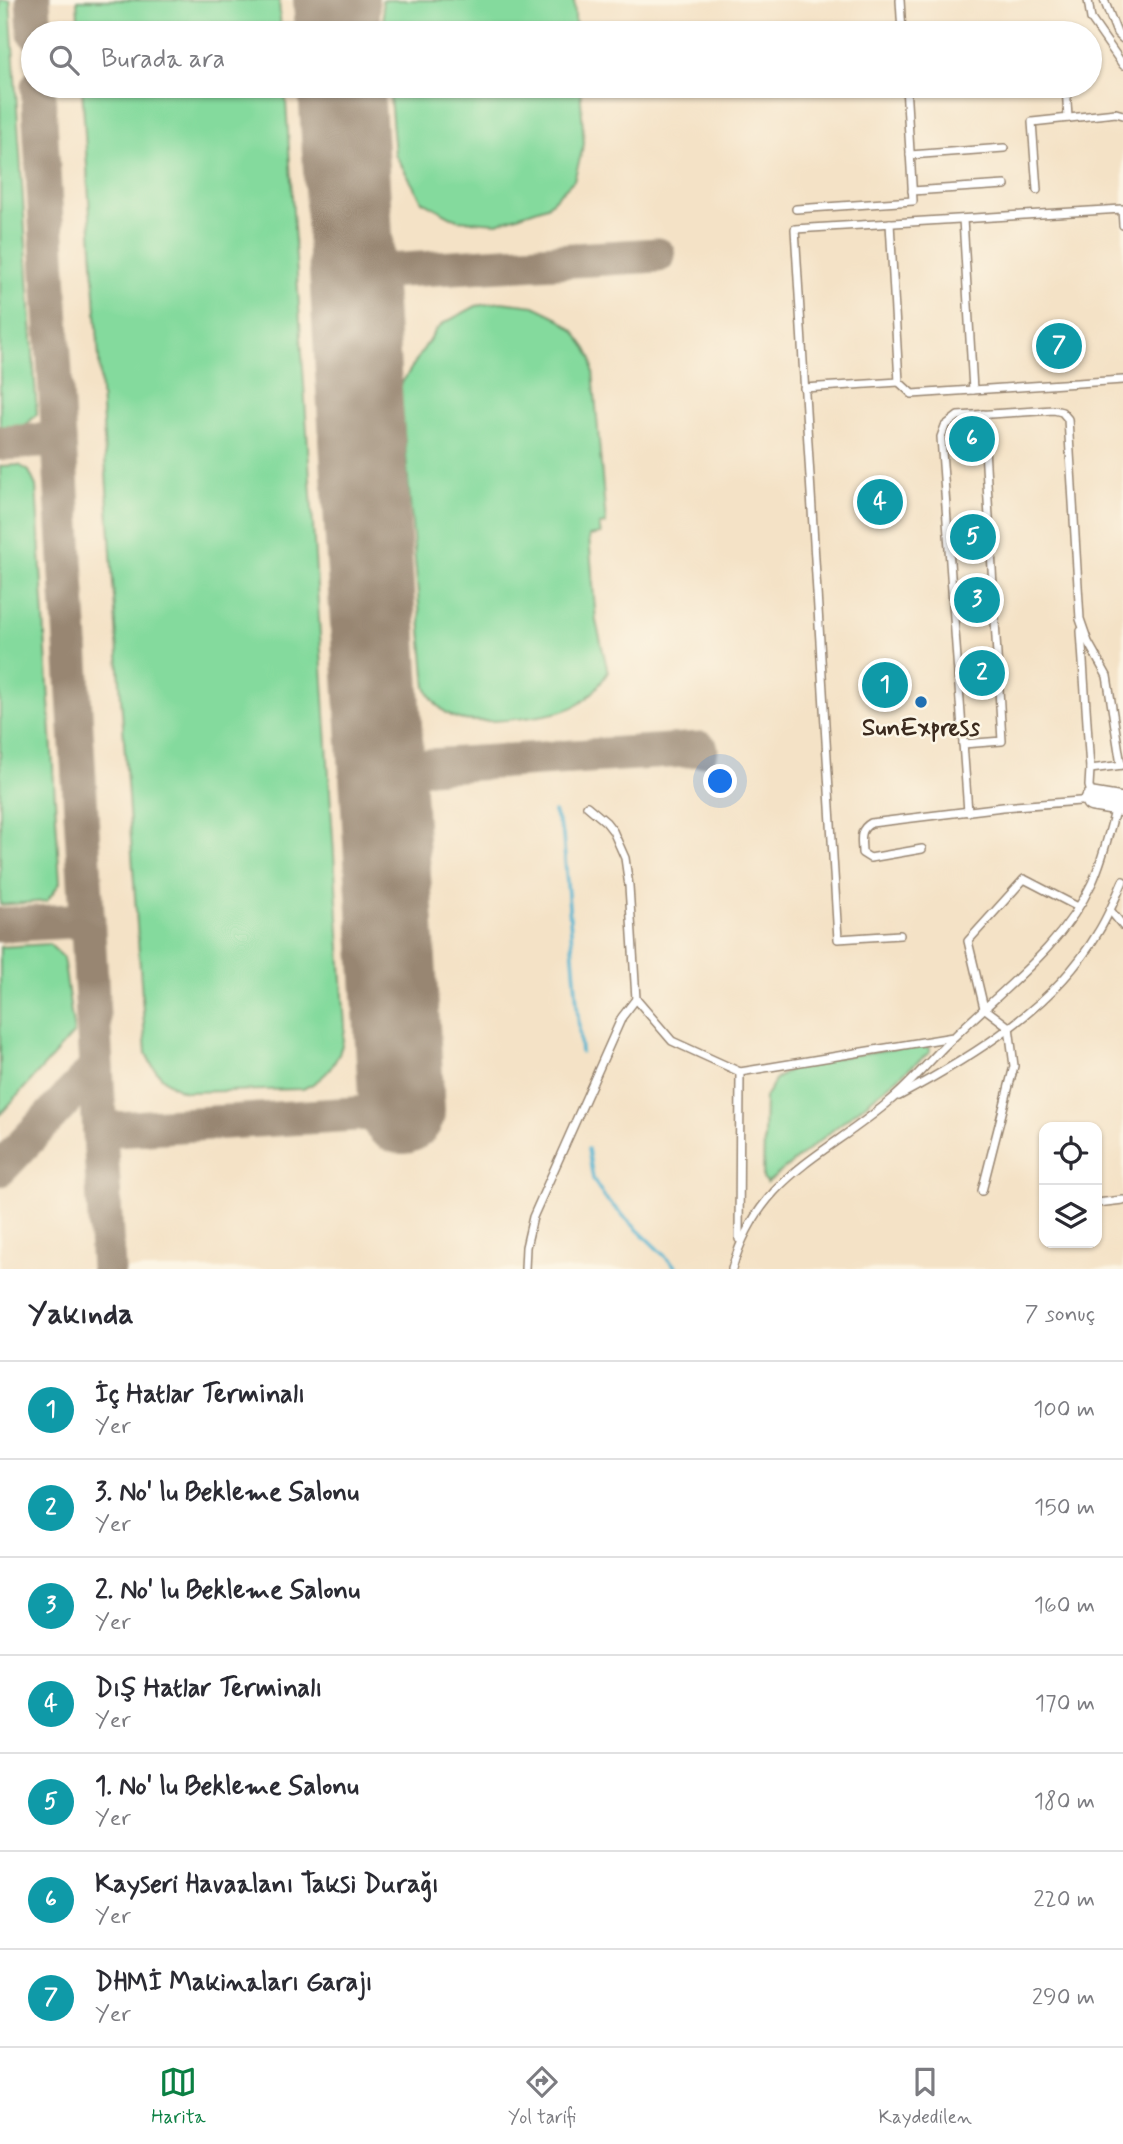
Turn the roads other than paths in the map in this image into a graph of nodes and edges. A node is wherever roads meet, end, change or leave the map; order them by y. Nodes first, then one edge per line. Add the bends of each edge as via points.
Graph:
1 (900, 0) edge
2 (1088, 0) edge
3 (1104, 0) edge
4 (901, 21) edge
5 (1092, 21) edge
6 (1102, 35) edge
7 (1123, 39) edge
8 (1123, 65) edge
9 (907, 98) edge
10 (1067, 98) edge
11 (1123, 115) edge
12 (1068, 118) junction
13 (1004, 148) dead end
14 (910, 155) junction
15 (1005, 185) dead end
16 (1037, 190) dead end
17 (912, 191) junction
18 (796, 209) dead end
19 (963, 219) junction
20 (890, 223) junction
21 (1123, 225) edge
22 (1123, 380) edge
23 (899, 382) junction
24 (804, 388) junction
25 (973, 390) junction
26 (983, 414) junction
27 (1080, 619) junction
28 (963, 744) junction
29 (1090, 769) junction
30 (1121, 786) edge
31 (1093, 800) junction
32 (587, 806) dead end
33 (968, 812) junction
34 (922, 849) dead end
35 (1123, 881) edge
36 (1079, 907) junction
37 (1110, 911) junction
38 (1123, 926) edge
39 (900, 935) dead end
40 (636, 999) junction
41 (985, 1008) junction
42 (1009, 1027) junction
43 (954, 1037) junction
44 (740, 1072) junction
45 (892, 1099) junction
46 (982, 1191) dead end
47 (1123, 1200) edge
48 (1102, 1202) edge
49 (739, 1245) junction
50 (524, 1269) edge
51 (732, 1269) edge

1 - 4 lane
2 - 5 lane
3 - 7 lane via 1116,33
6 - 8 lane
9 - 14 lane
10 - 12 lane
11 - 12 lane
12 - 16 lane via 1032,122
13 - 14 lane
14 - 17 lane
15 - 17 lane
17 - 18 lane via 913,201
19 - 20 lane
19 - 21 lane via 1122,209
19 - 25 lane
20 - 23 lane
20 - 24 lane via 794,229
22 - 25 lane
23 - 24 lane
23 - 25 lane via 912,394
24 - 39 lane via 838,939
26 - 27 lane via 1054,410 1068,419
26 - 28 lane via 953,418 941,437
26 - 28 lane via 1002,741
27 - 29 lane
27 - 30 lane via 1107,676
28 - 33 lane
29 - 30 lane
29 - 31 lane
30 - 31 main road
30 - 36 lane via 1100,864
31 - 33 lane
32 - 40 lane via 606,821 625,858
33 - 34 lane via 871,823 861,834 862,853 870,858
35 - 37 lane
36 - 41 lane via 1047,950
36 - 41 lane via 1024,879 968,941
37 - 38 lane
37 - 42 lane via 1076,963
40 - 44 lane via 672,1041
40 - 50 lane via 622,1017 533,1217
41 - 42 lane
41 - 43 lane
42 - 45 lane
42 - 46 lane via 1014,1066
43 - 44 lane
43 - 45 lane
44 - 49 lane
45 - 49 lane via 780,1184 756,1212
47 - 48 lane
49 - 51 lane

